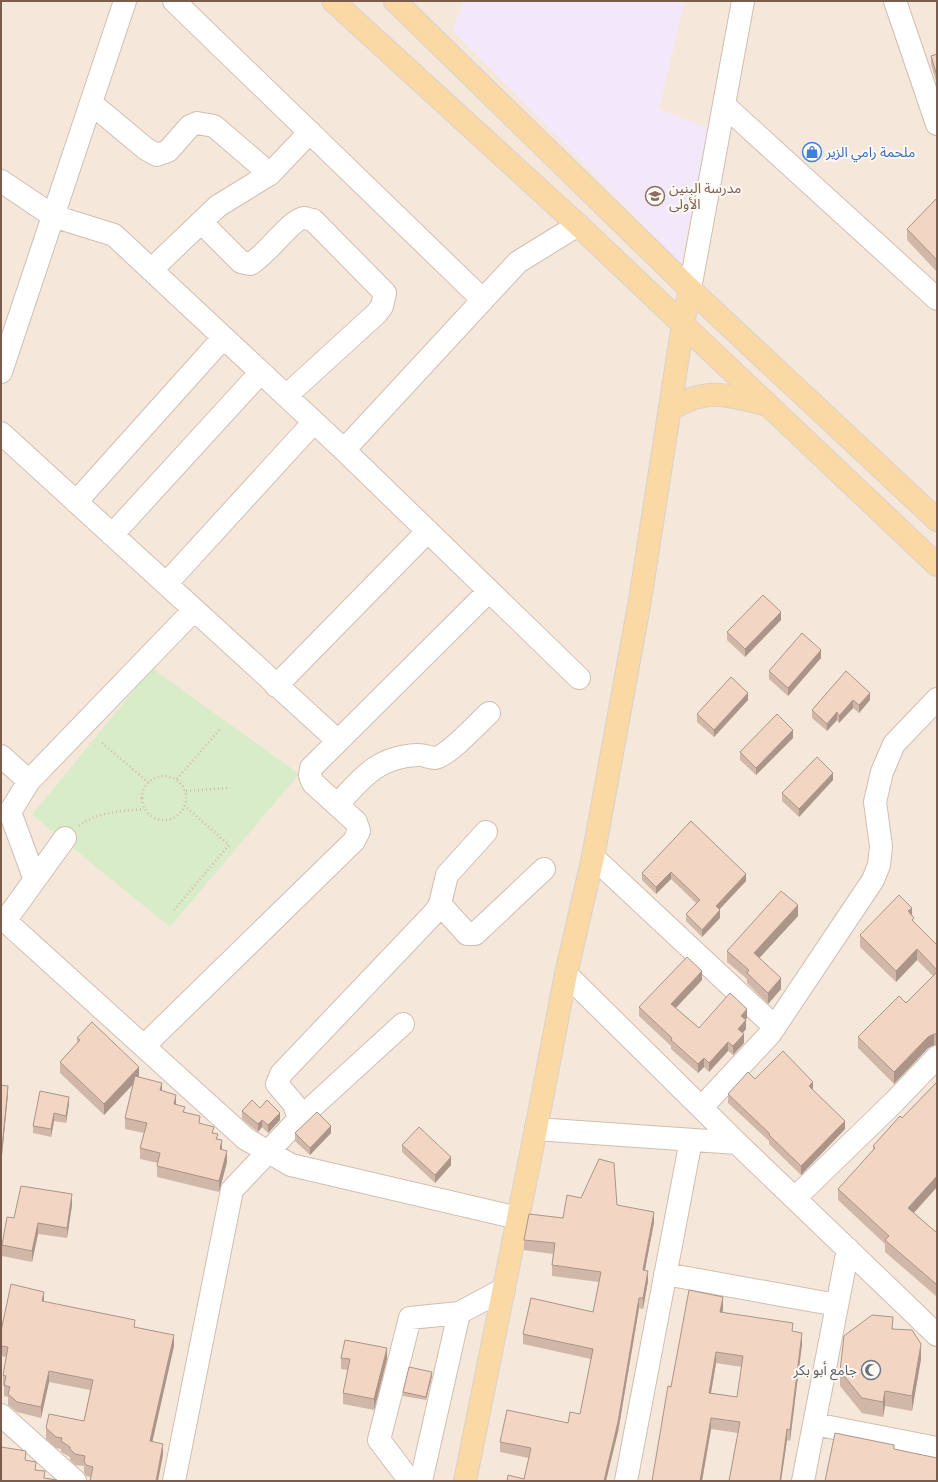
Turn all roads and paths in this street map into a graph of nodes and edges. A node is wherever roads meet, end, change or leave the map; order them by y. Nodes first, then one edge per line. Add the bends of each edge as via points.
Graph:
1 (125, 1) edge
2 (174, 1) edge
3 (333, 1) edge
4 (395, 1) edge
5 (743, 1) edge
6 (895, 1) edge
7 (91, 103) junction
8 (724, 105) junction
9 (937, 124) edge
10 (310, 132) junction
11 (270, 174) junction
12 (1, 181) edge
13 (53, 216) junction
14 (201, 222) junction
15 (578, 225) junction
16 (151, 270) junction
17 (690, 289) junction
18 (937, 299) edge
19 (483, 300) junction
20 (683, 324) junction
21 (223, 338) junction
22 (1, 372) edge
23 (261, 372) junction
24 (286, 396) junction
25 (770, 406) junction
26 (670, 410) junction
27 (314, 422) junction
28 (1, 433) edge
29 (344, 450) junction
30 (76, 502) junction
31 (937, 520) edge
32 (428, 531) junction
33 (112, 535) junction
34 (937, 564) edge
35 (166, 584) junction
36 (489, 591) junction
37 (194, 610) junction
38 (579, 678) dead end
39 (276, 686) junction
40 (937, 699) edge
41 (489, 713) dead end
42 (221, 728) dead end
43 (338, 741) junction
44 (102, 743) dead end
45 (1, 756) edge
46 (177, 778) junction
47 (29, 781) junction
48 (148, 782) junction
49 (228, 788) dead end
50 (186, 791) junction
51 (337, 805) junction
52 (185, 806) junction
53 (144, 809) junction
54 (486, 832) dead end
55 (65, 838) joint
56 (593, 857) junction
57 (544, 868) dead end
58 (35, 880) junction
59 (440, 904) junction
60 (174, 910) dead end
61 (3, 919) edge
62 (566, 974) junction
63 (403, 1024) dead end
64 (775, 1027) junction
65 (145, 1045) junction
66 (937, 1057) edge
67 (702, 1107) junction
68 (299, 1119) junction
69 (536, 1129) junction
70 (690, 1140) junction
71 (737, 1143) junction
72 (269, 1152) junction
73 (795, 1198) junction
74 (518, 1218) junction
75 (848, 1249) junction
76 (665, 1274) junction
77 (504, 1289) junction
78 (837, 1305) junction
79 (459, 1313) junction
80 (934, 1327) edge
81 (1, 1415) edge
82 (814, 1424) junction
83 (937, 1448) edge
84 (75, 1481) edge
85 (174, 1481) edge
86 (410, 1481) edge
87 (421, 1481) edge
88 (465, 1481) edge
89 (626, 1481) edge
90 (802, 1481) edge

1 - 7 street
2 - 10 street
3 - 15 main road
4 - 17 main road
5 - 8 street
6 - 9 street
7 - 11 street via 146,149 157,155 168,151 190,126 197,123 214,126
7 - 13 street
8 - 17 street
8 - 18 street
10 - 11 street
10 - 19 street
11 - 14 street via 218,206
12 - 13 street
13 - 16 street via 114,235
13 - 22 street
14 - 16 street
14 - 24 street via 241,262 250,264 259,259 294,222 304,218 313,220 385,293 382,306 377,313
15 - 19 street via 518,262
15 - 20 main road
16 - 21 street
17 - 20 main road
17 - 31 main road
19 - 29 street
20 - 25 main road
20 - 26 main road
21 - 23 street
21 - 30 street
23 - 24 street
23 - 33 street
24 - 27 street
25 - 26 main road via 731,395 714,394 696,396
25 - 34 main road
26 - 56 main road via 640,600
27 - 29 street
27 - 35 street
28 - 30 street
29 - 32 street
30 - 33 street
32 - 36 street
32 - 39 street
33 - 35 street
35 - 37 street
36 - 38 street
36 - 43 street
37 - 39 street
37 - 47 street
39 - 43 street
40 - 64 street via 894,744 882,772 876,802 881,846 879,864 873,880
41 - 51 street via 446,752 434,758 418,754 392,758 381,763 368,772
42 - 46 path
43 - 51 street via 311,768 310,776 313,783
44 - 48 path
45 - 47 street
46 - 48 path via 162,775
46 - 50 path
47 - 58 street via 10,812
48 - 53 path via 142,795
49 - 50 path
50 - 52 path
51 - 65 street via 356,822 359,831 354,841
52 - 53 path via 176,817 162,820
52 - 60 path via 229,845
53 - 55 path via 89,818
54 - 59 street via 447,875
55 - 58 street
56 - 62 main road
56 - 64 street
57 - 59 street via 475,934 468,934
58 - 61 street
59 - 68 street via 281,1074 277,1084 294,1104
61 - 65 street
62 - 67 street
62 - 69 main road
63 - 68 street
64 - 67 street
65 - 72 street via 246,1139
66 - 73 street
67 - 71 street
68 - 72 street
69 - 70 street
69 - 74 main road
70 - 71 street
70 - 76 street
71 - 73 street
72 - 74 street via 291,1165
72 - 85 street via 232,1190
73 - 75 street
74 - 77 main road
75 - 78 street
75 - 80 street
76 - 78 street
76 - 89 street
77 - 79 street
77 - 88 main road
78 - 82 street
79 - 86 street via 410,1318 378,1440
79 - 87 street
81 - 84 street
82 - 83 street
82 - 90 street

